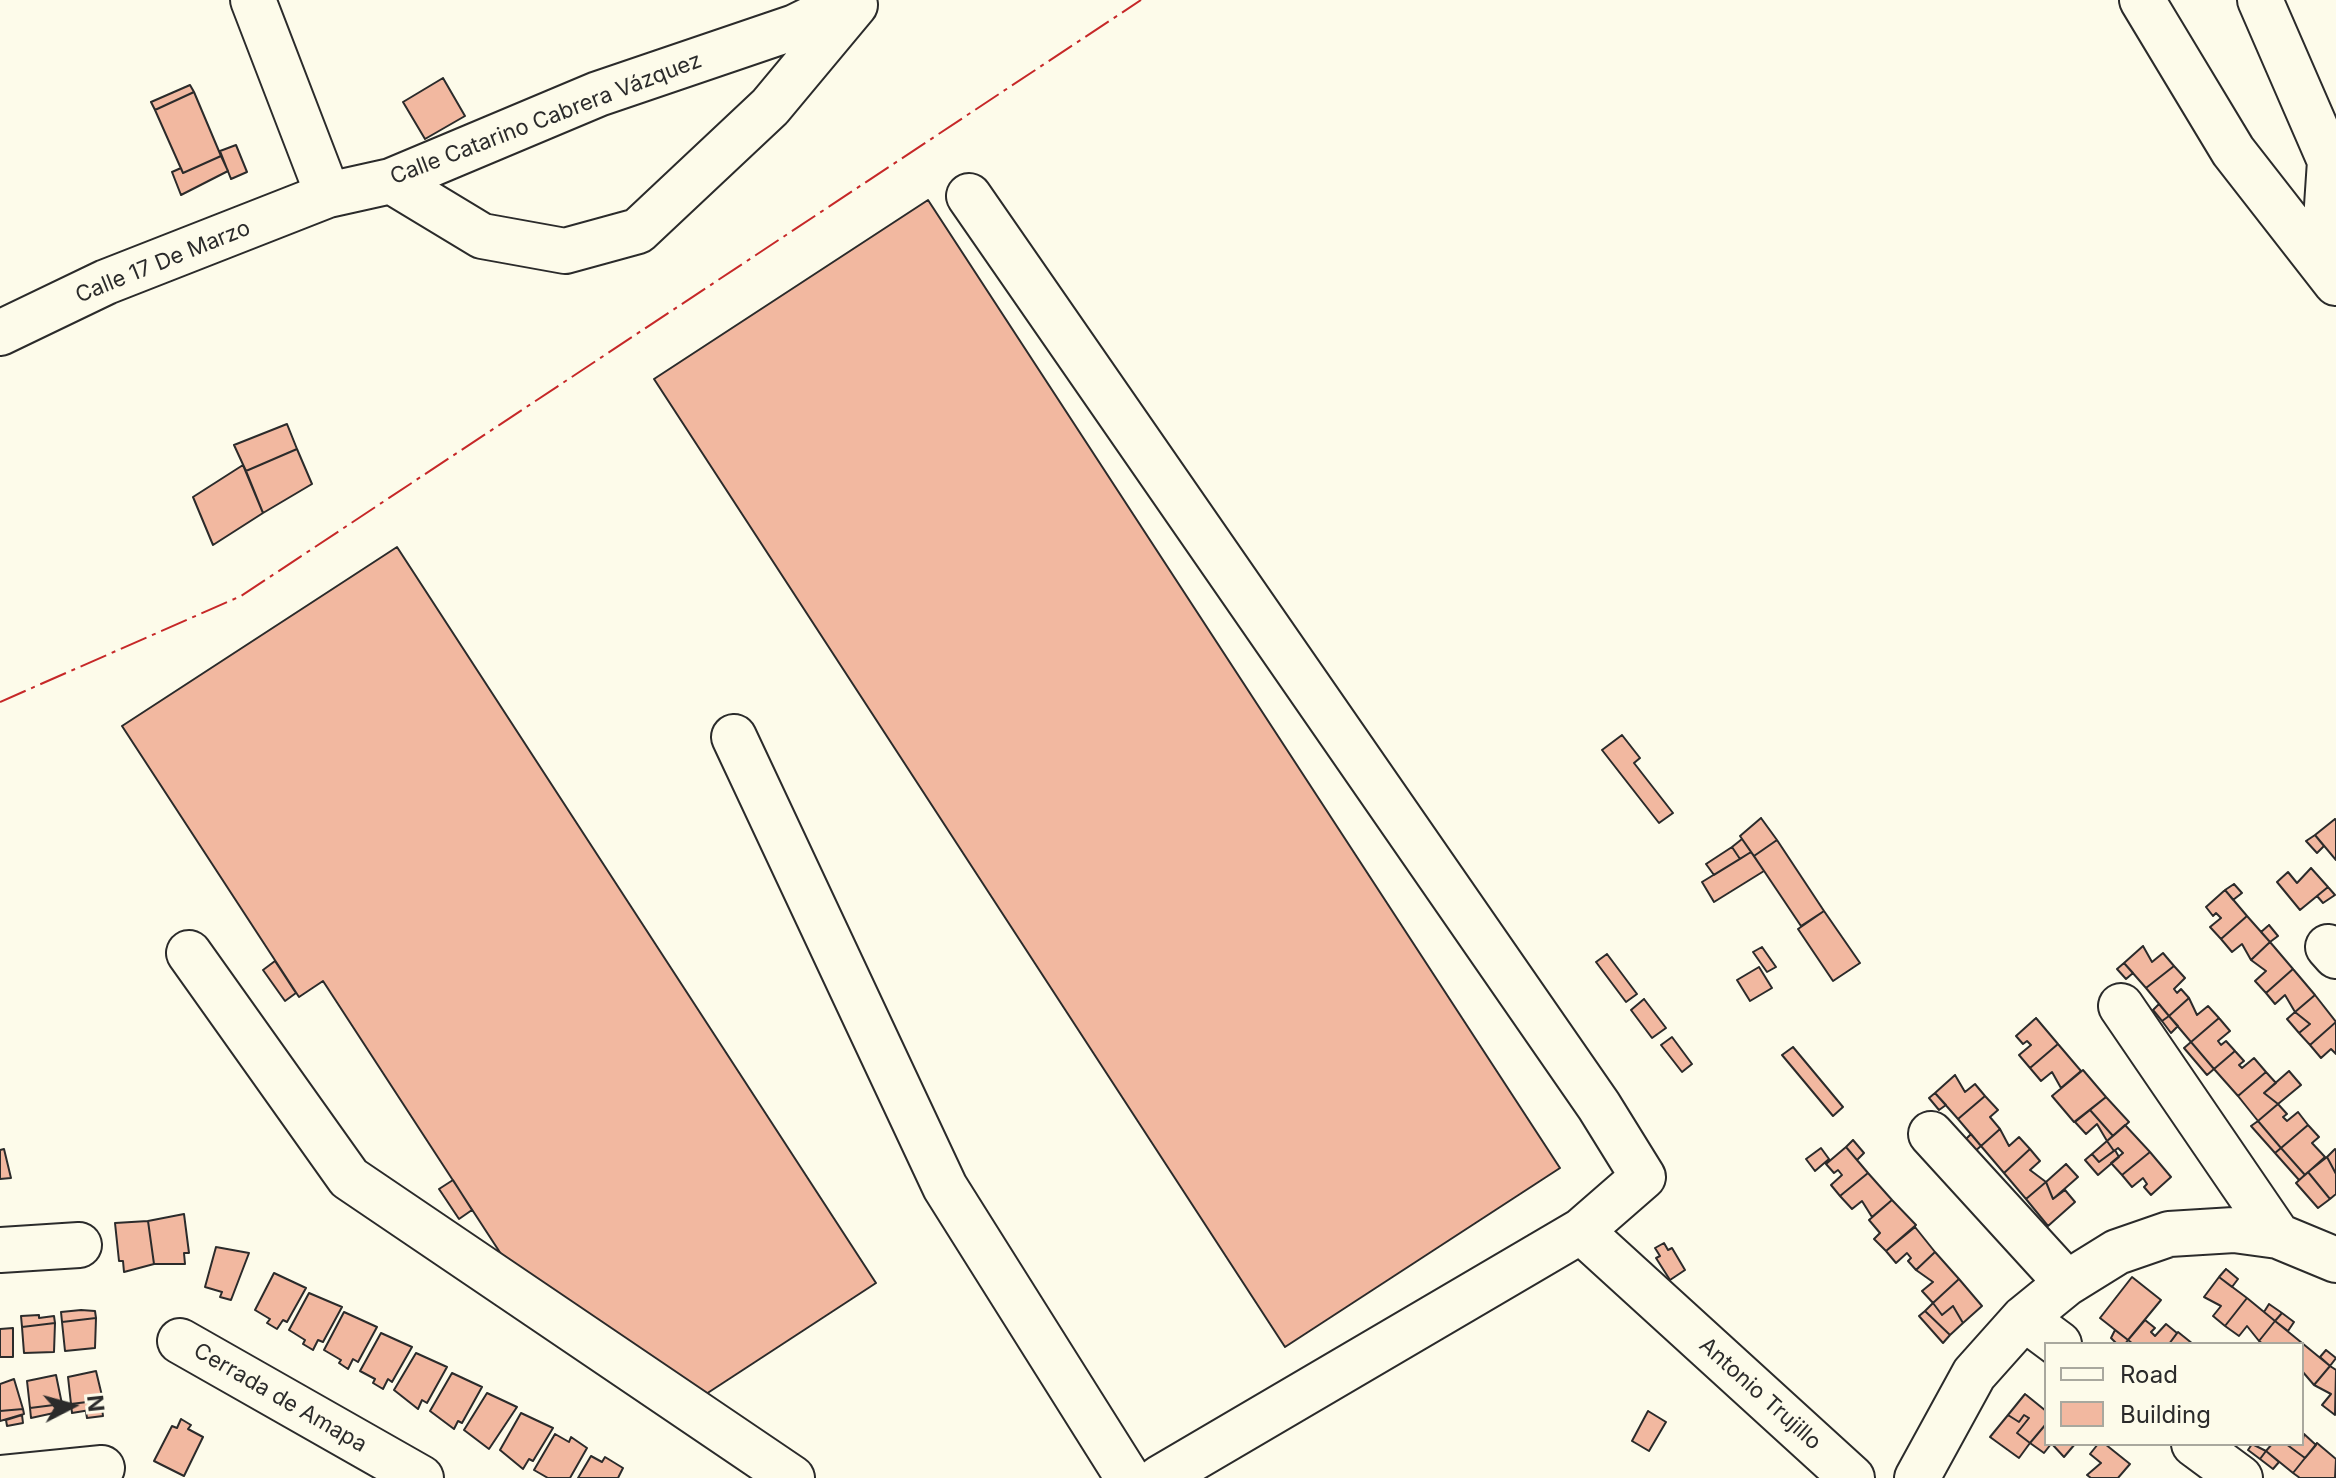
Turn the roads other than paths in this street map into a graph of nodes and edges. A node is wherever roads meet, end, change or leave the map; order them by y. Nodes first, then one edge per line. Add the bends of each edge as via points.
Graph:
1 (253, 0) edge
2 (850, 0) edge
3 (859, 0) edge
4 (2142, 0) edge
5 (2260, 0) edge
6 (2333, 159) edge
7 (391, 181) junction
8 (328, 195) junction
9 (969, 196) dead end
10 (2329, 275) edge
11 (0, 333) edge
12 (734, 737) dead end
13 (189, 953) dead end
14 (2121, 1006) dead end
15 (1931, 1134) dead end
16 (1581, 1231) junction
17 (2278, 1236) junction
18 (79, 1245) dead end
19 (0, 1250) edge
20 (2336, 1260) edge
21 (2067, 1283) junction
22 (2024, 1318) junction
23 (180, 1341) dead end
24 (2056, 1342) edge
25 (2197, 1446) edge
26 (102, 1468) dead end
27 (2, 1478) edge
28 (421, 1478) edge
29 (792, 1478) edge
30 (1128, 1478) edge
31 (1160, 1478) edge
32 (1852, 1478) edge
33 (1917, 1478) edge
34 (2240, 1478) edge

1 - 8 street
2 - 7 street, Calle Catarino Cabrera Vázquez via 795,27 598,94
3 - 7 street via 770,107 638,231 565,251 482,236
4 - 10 street via 2233,151
5 - 6 street
6 - 10 street
7 - 8 street, Calle Catarino Cabrera Vázquez
8 - 11 street, Calle 17 De Marzo via 106,282
9 - 16 street via 1643,1177
12 - 30 street via 945,1187
13 - 29 street via 349,1178
14 - 17 street
15 - 21 street
16 - 31 street
16 - 32 street, Antonio Trujillo
17 - 20 street
17 - 21 street via 2234,1230 2169,1234 2117,1252
18 - 19 street
21 - 22 street
22 - 24 street
22 - 33 street via 1974,1374
23 - 28 street, Cerrada de Amapa
25 - 34 street
26 - 27 street

